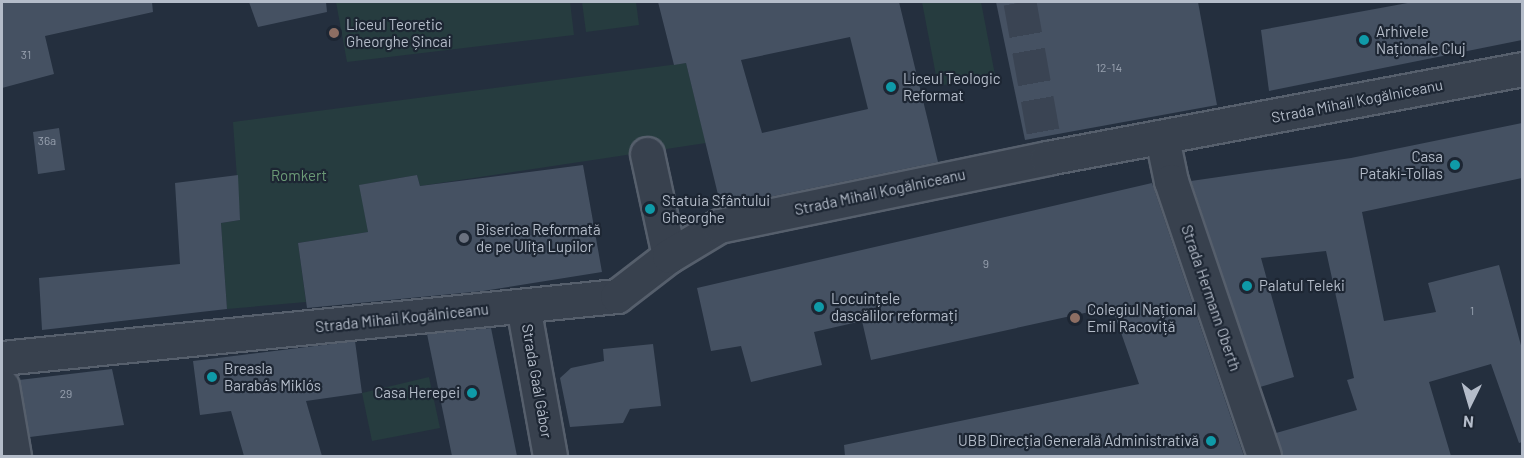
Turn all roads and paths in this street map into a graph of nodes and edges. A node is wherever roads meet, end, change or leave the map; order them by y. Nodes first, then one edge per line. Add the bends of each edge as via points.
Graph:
1 (1522, 69) edge
2 (1162, 138) junction
3 (647, 154) dead end
4 (669, 256) junction
5 (524, 306) junction
6 (2, 358) edge
7 (2, 386) edge
8 (14, 456) edge
9 (550, 456) edge
10 (1264, 456) edge

1 - 2 street, Strada Mihail Kogălniceanu
2 - 4 street, Strada Mihail Kogălniceanu via 1046,147 719,226
2 - 10 street, Strada Hermann Oberth via 1171,180
3 - 4 street
4 - 5 street, Strada Mihail Kogălniceanu via 617,296
5 - 6 street, Strada Mihail Kogălniceanu
5 - 9 street, Strada Gaál Gábor
7 - 8 street

